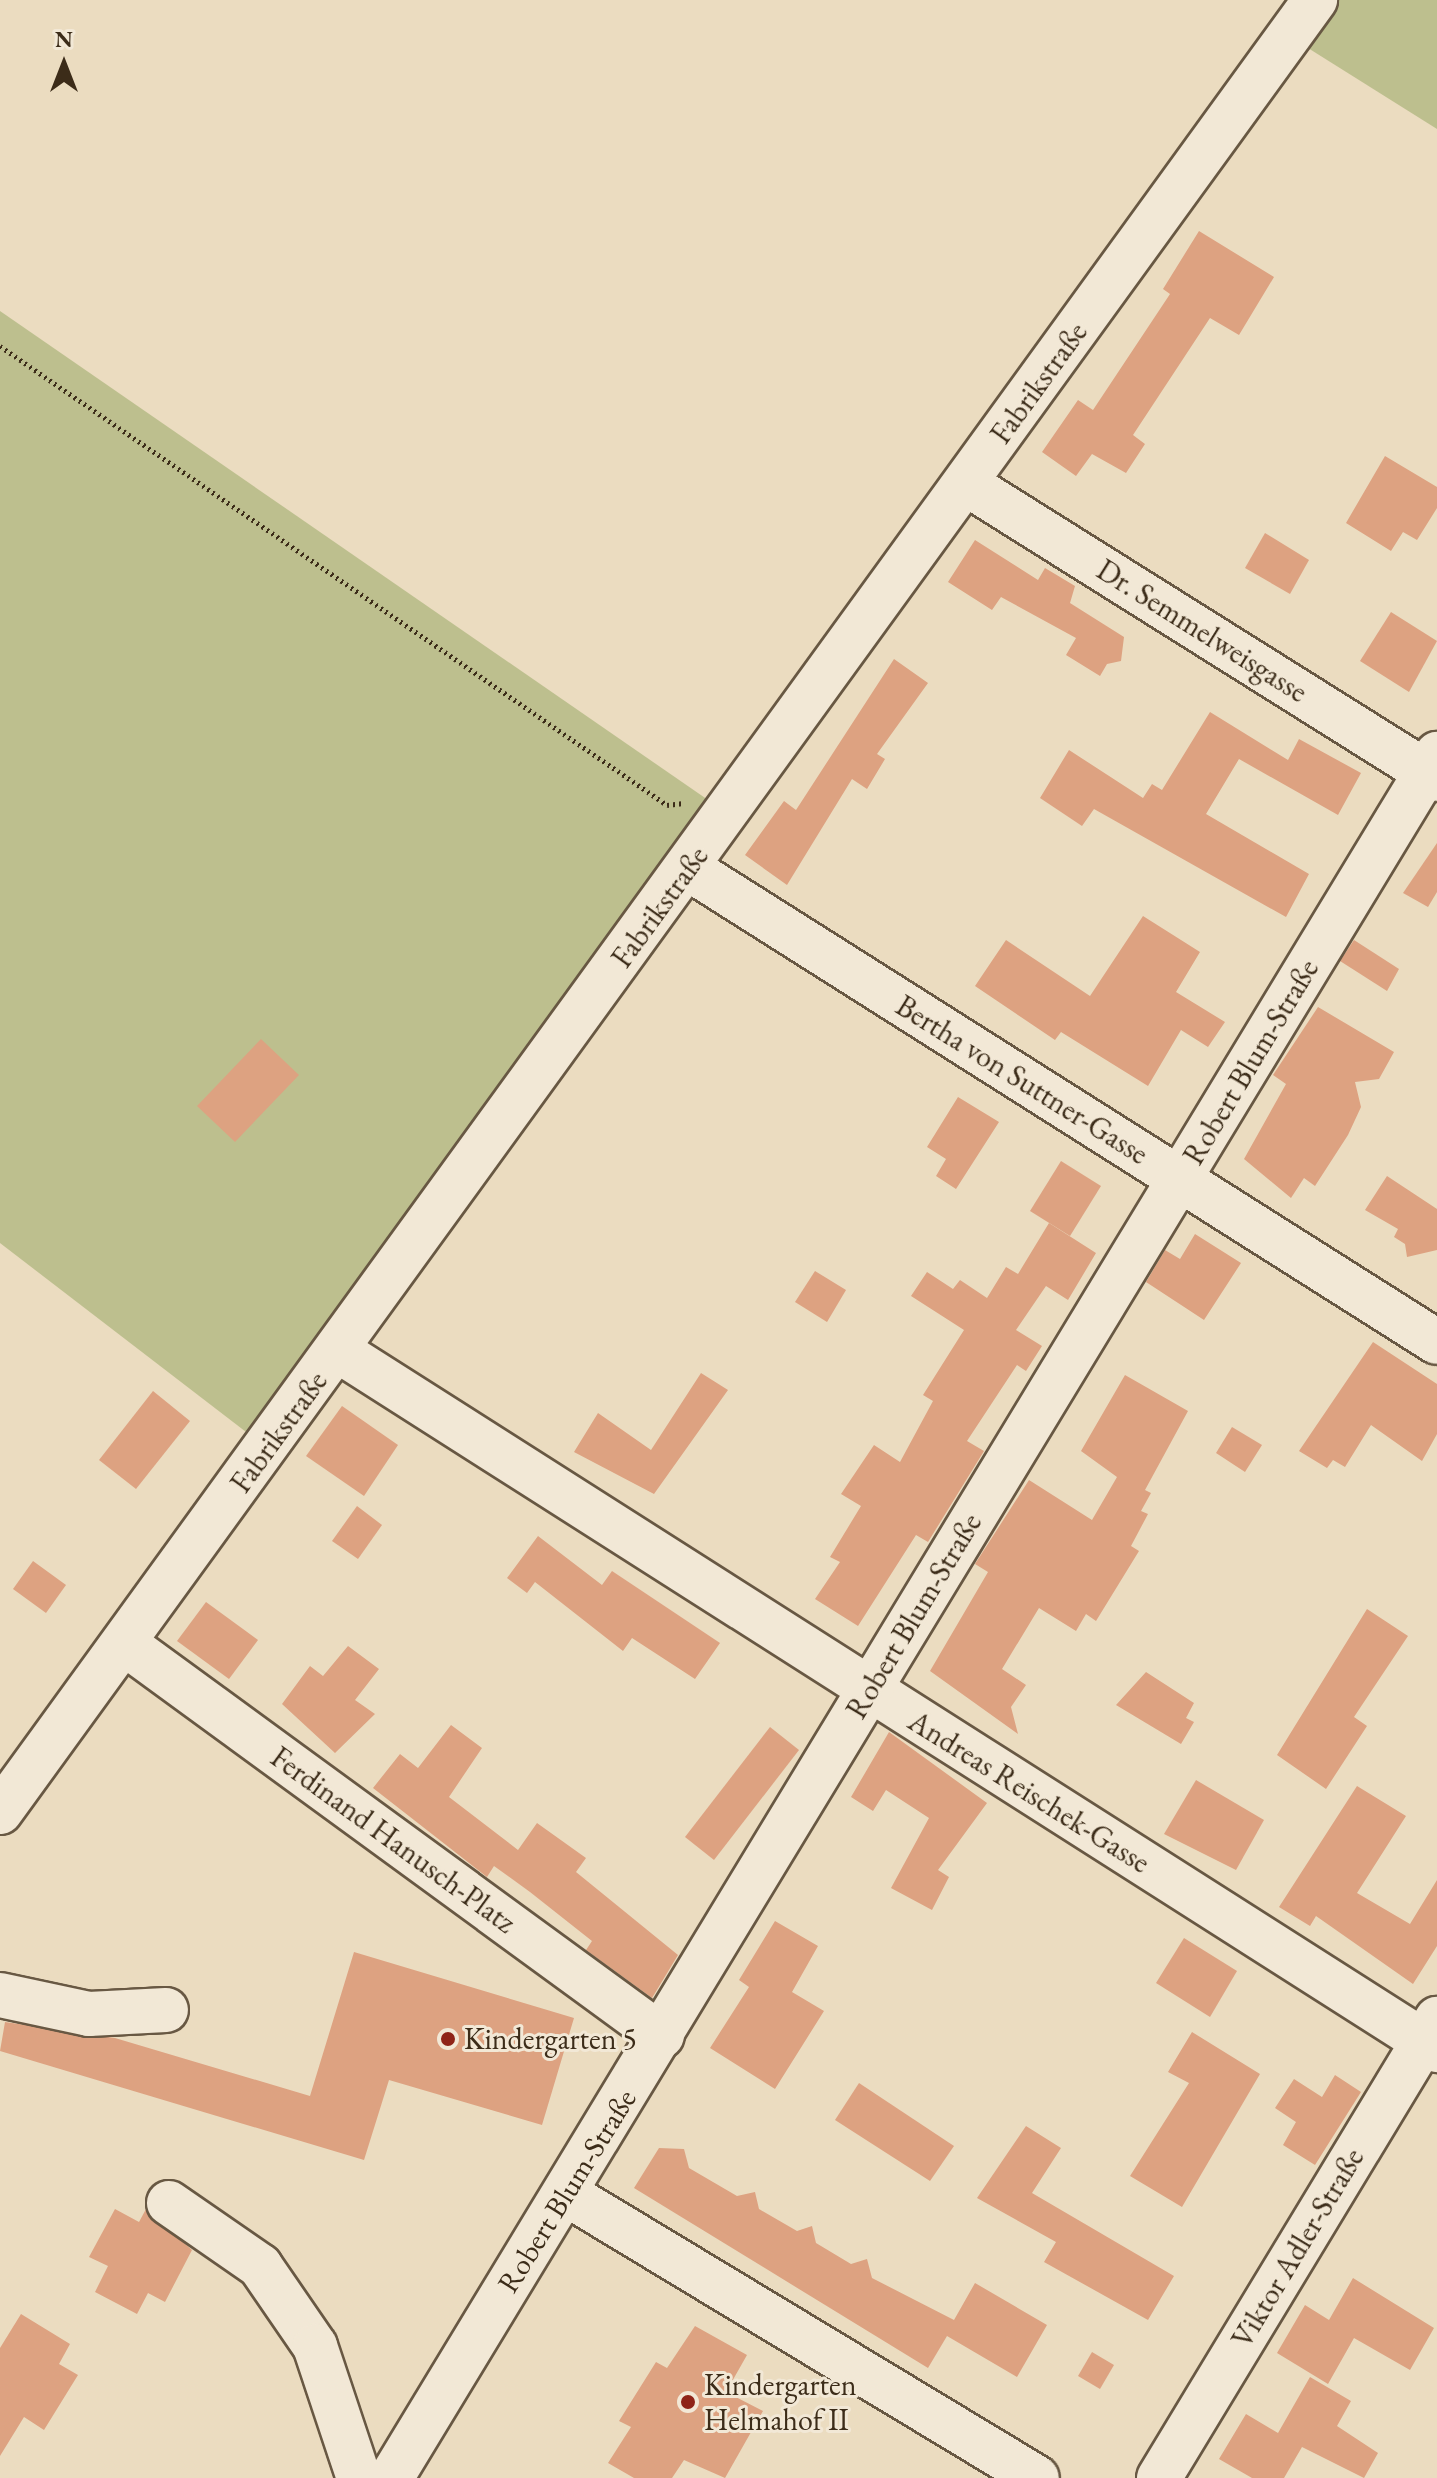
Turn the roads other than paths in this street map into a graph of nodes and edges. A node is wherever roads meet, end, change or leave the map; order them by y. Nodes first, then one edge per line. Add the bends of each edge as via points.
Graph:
1 (1315, 0) edge
2 (967, 484) junction
3 (1433, 769) edge
4 (688, 868) junction
5 (1179, 1180) junction
6 (1437, 1342) edge
7 (339, 1351) junction
8 (124, 1643) junction
9 (869, 1691) junction
10 (0, 1812) edge
11 (0, 1995) edge
12 (166, 2010) dead end
13 (662, 2036) junction
14 (1432, 2037) edge
15 (565, 2193) junction
16 (169, 2203) dead end
17 (359, 2478) edge
18 (391, 2478) edge
19 (1037, 2478) edge
20 (1159, 2478) edge

1 - 2 street, Fabrikstraße
2 - 3 street, Dr. Semmelweisgasse
2 - 4 street, Fabrikstraße
3 - 5 street, Robert Blum-Straße
4 - 5 street, Bertha von Suttner-Gasse
4 - 7 street, Fabrikstraße
5 - 6 street, Bertha von Suttner-Gasse
5 - 9 street, Robert Blum-Straße
7 - 8 street, Fabrikstraße
7 - 9 street, Andreas Reischek-Gasse
8 - 10 street, Fabrikstraße
8 - 13 street, Ferdinand Hanusch-Platz
9 - 13 street, Robert Blum-Straße
9 - 14 street, Andreas Reischek-Gasse
11 - 12 street via 89,2014
13 - 15 street, Robert Blum-Straße
14 - 20 street, Viktor Adler-Straße
15 - 18 street, Robert Blum-Straße
15 - 19 street
16 - 17 street via 260,2266 315,2346

